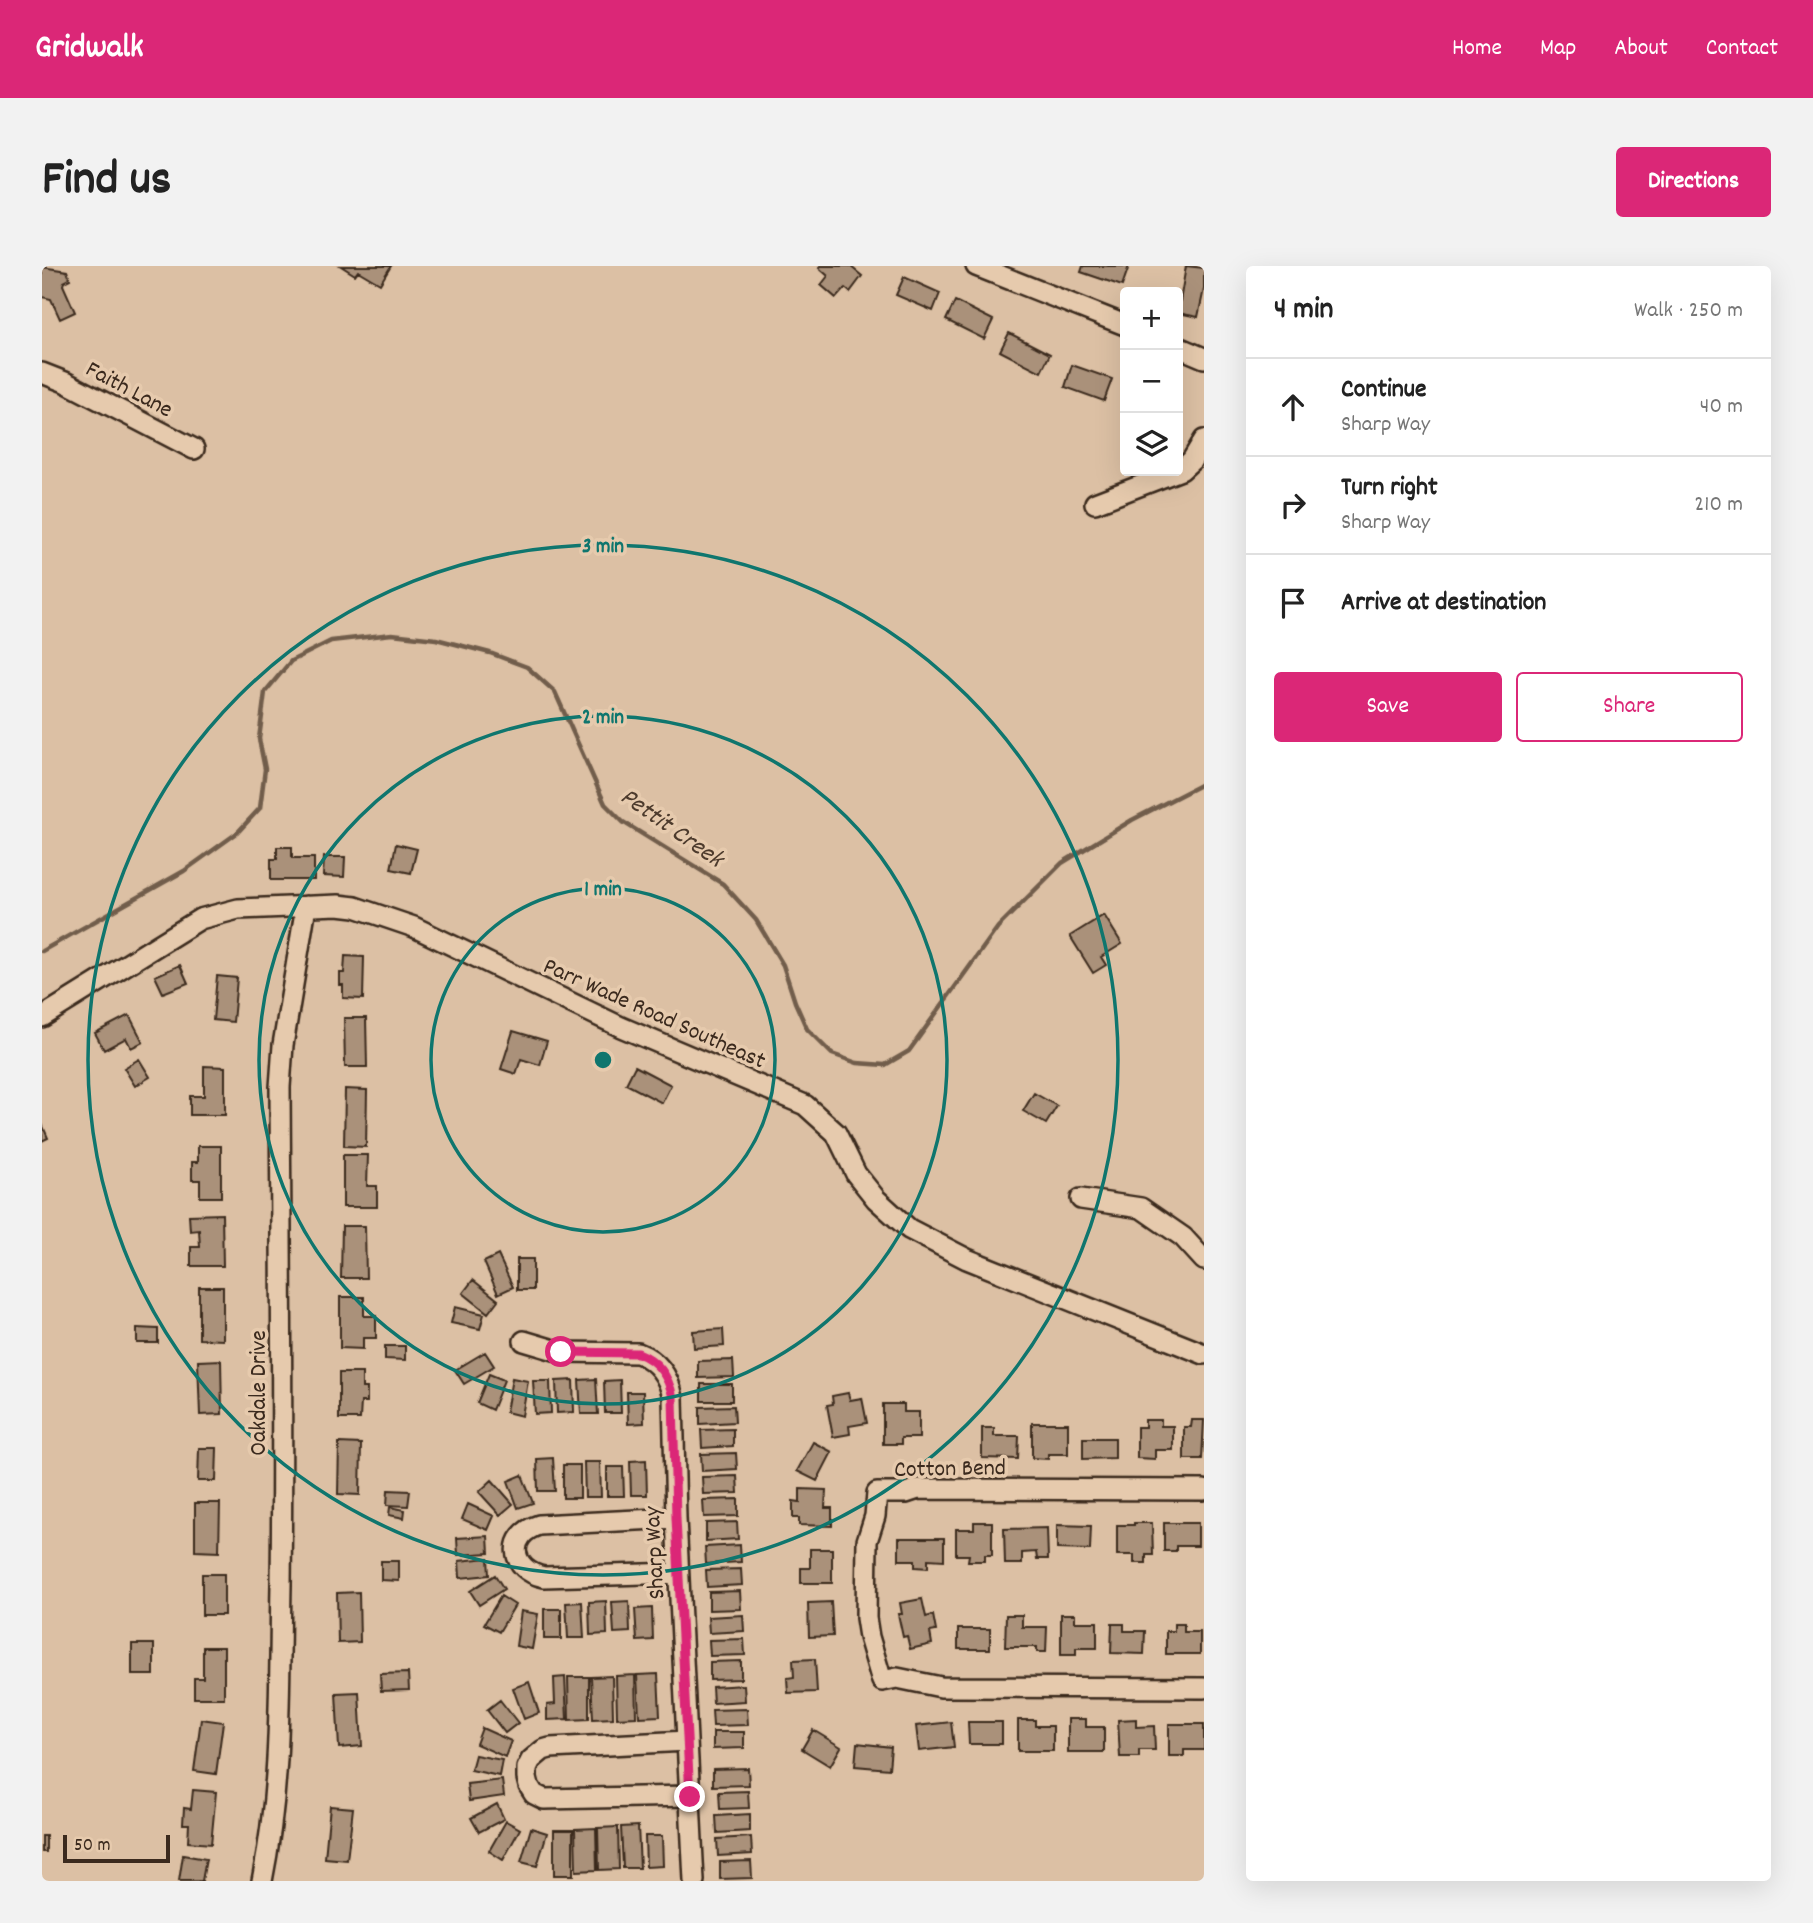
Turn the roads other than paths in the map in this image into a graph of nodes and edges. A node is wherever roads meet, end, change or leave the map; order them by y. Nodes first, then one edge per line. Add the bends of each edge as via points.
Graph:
1 (976, 266) edge
2 (1120, 323) edge
3 (1183, 349) edge
4 (1204, 358) edge
5 (42, 373) edge
6 (1204, 440) edge
7 (194, 449) dead end
8 (1095, 503) dead end
9 (306, 906) junction
10 (42, 1017) edge
11 (1081, 1199) dead end
12 (1204, 1260) edge
13 (524, 1341) dead end
14 (1204, 1354) edge
15 (1204, 1490) edge
16 (676, 1518) junction
17 (678, 1573) junction
18 (1204, 1688) edge
19 (687, 1741) junction
20 (690, 1797) junction
21 (262, 1881) edge
22 (694, 1881) edge

1 - 2 street
3 - 4 street
5 - 7 street, Faith Lane
6 - 8 street via 1181,470
9 - 10 street, Parr Wade Road Southeast via 238,909 200,919
9 - 14 street, Parr Wade Road Southeast via 355,907 414,927 621,1027 805,1105 836,1133 856,1174 876,1199 909,1229 967,1259
9 - 21 street, Oakdale Drive via 280,1087 278,1765
11 - 12 street via 1142,1209 1183,1237
13 - 16 street, Sharp Way via 561,1352 638,1353 662,1369 673,1398
15 - 18 street, Cotton Bend via 918,1489 877,1493 867,1541 866,1618 882,1681 897,1678 941,1687
16 - 17 street, Sharp Way
16 - 17 street via 539,1524 520,1537 517,1554 523,1569 544,1577
17 - 19 street, Sharp Way
19 - 20 street, Sharp Way
19 - 20 street via 550,1748 531,1760 527,1777 534,1794 544,1799
20 - 22 street, Sharp Way

